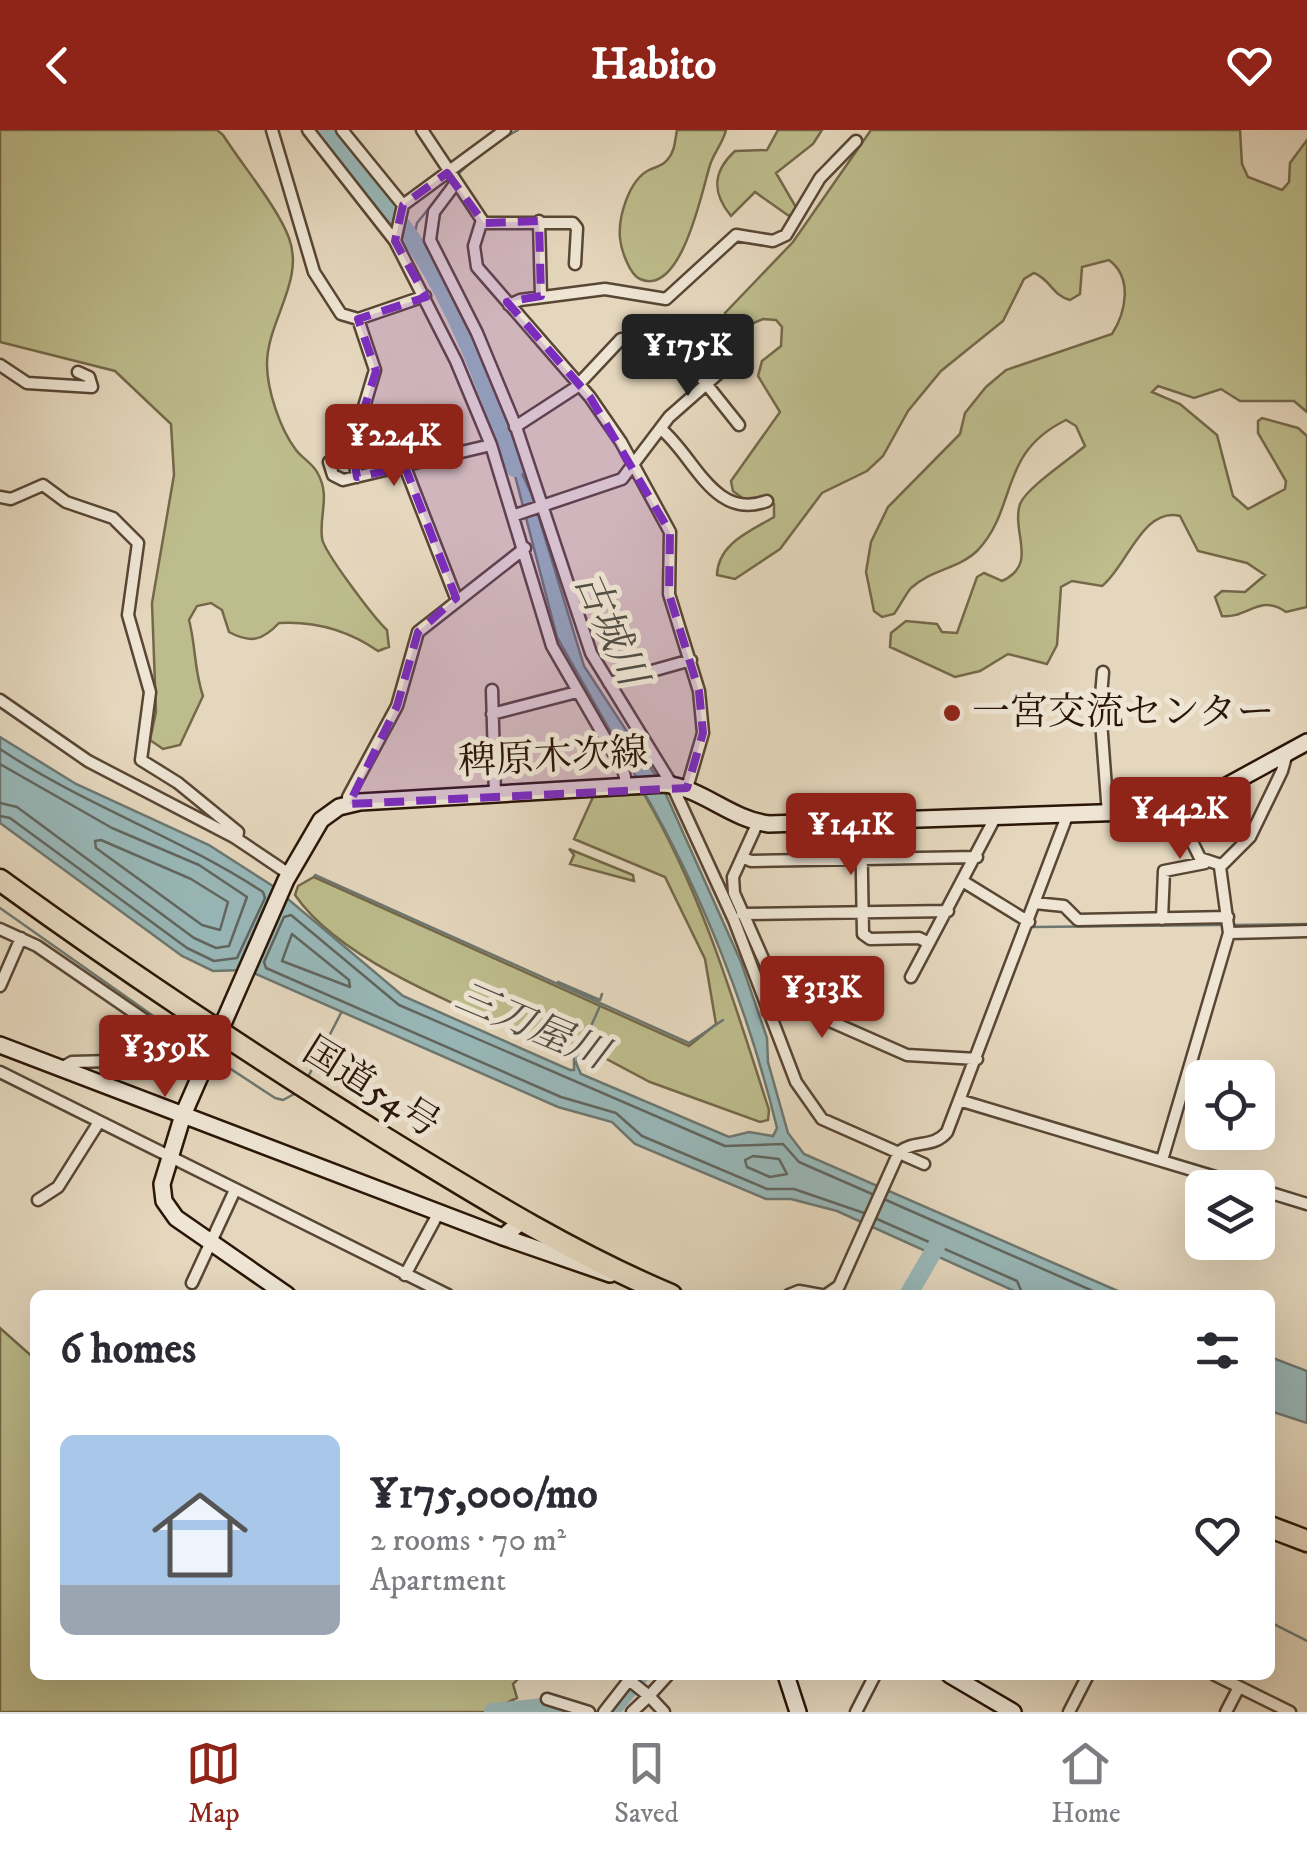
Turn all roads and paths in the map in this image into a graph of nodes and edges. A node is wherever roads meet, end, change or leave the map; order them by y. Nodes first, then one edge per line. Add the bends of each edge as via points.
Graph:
1 (272, 130) edge
2 (308, 130) edge
3 (342, 130) edge
4 (422, 130) edge
5 (506, 130) edge
6 (856, 141) dead end
7 (451, 179) junction
8 (401, 207) junction
9 (539, 220) junction
10 (482, 223) junction
11 (395, 239) junction
12 (575, 264) dead end
13 (425, 296) junction
14 (541, 296) junction
15 (509, 305) junction
16 (358, 320) junction
17 (621, 339) dead end
18 (676, 346) dead end
19 (744, 350) dead end
20 (0, 364) edge
21 (78, 372) dead end
22 (578, 384) junction
23 (704, 386) junction
24 (738, 426) dead end
25 (516, 427) junction
26 (661, 429) junction
27 (491, 445) junction
28 (329, 462) dead end
29 (634, 465) junction
30 (405, 468) junction
31 (357, 477) junction
32 (0, 498) edge
33 (767, 501) dead end
34 (542, 507) junction
35 (516, 515) junction
36 (525, 548) junction
37 (456, 598) junction
38 (691, 660) junction
39 (1103, 672) dead end
40 (609, 683) junction
41 (492, 690) dead end
42 (577, 692) junction
43 (0, 700) edge
44 (492, 714) junction
45 (1307, 742) edge
46 (1286, 753) junction
47 (631, 785) junction
48 (675, 786) junction
49 (495, 795) junction
50 (348, 804) junction
51 (1176, 808) junction
52 (1108, 814) junction
53 (996, 816) junction
54 (1066, 816) junction
55 (860, 821) junction
56 (758, 822) junction
57 (237, 839) junction
58 (977, 857) junction
59 (742, 858) junction
60 (861, 858) junction
61 (1205, 863) junction
62 (1220, 864) junction
63 (288, 877) junction
64 (0, 880) edge
65 (964, 882) junction
66 (1036, 903) junction
67 (862, 910) junction
68 (948, 911) junction
69 (742, 914) junction
70 (1162, 918) junction
71 (1029, 922) junction
72 (1229, 924) junction
73 (0, 929) edge
74 (1307, 931) edge
75 (21, 938) junction
76 (929, 943) junction
77 (911, 977) dead end
78 (0, 986) edge
79 (0, 1046) edge
80 (211, 1047) junction
81 (977, 1060) junction
82 (62, 1068) junction
83 (0, 1072) edge
84 (962, 1100) junction
85 (183, 1116) junction
86 (98, 1122) junction
87 (898, 1154) junction
88 (169, 1160) junction
89 (1162, 1160) junction
90 (924, 1164) dead end
91 (1195, 1170) edge
92 (235, 1190) junction
93 (1275, 1194) edge
94 (38, 1200) dead end
95 (1307, 1204) edge
96 (438, 1212) junction
97 (522, 1221) junction
98 (503, 1238) junction
99 (209, 1244) junction
100 (405, 1274) junction
101 (192, 1282) dead end
102 (643, 1283) junction
103 (279, 1290) edge
104 (438, 1290) edge
105 (659, 1290) edge
106 (832, 1290) edge
107 (1275, 1529) edge
108 (1307, 1541) edge
109 (663, 1680) edge
110 (787, 1680) edge
111 (872, 1680) edge
112 (959, 1680) edge
113 (1085, 1680) edge
114 (1226, 1680) edge
115 (633, 1681) edge
116 (1239, 1686) junction
117 (649, 1696) junction
118 (546, 1700) dead end
119 (793, 1710) edge
120 (589, 1712) edge
121 (604, 1712) edge
122 (632, 1712) edge
123 (664, 1712) edge
124 (856, 1712) edge
125 (1013, 1712) edge
126 (1069, 1712) edge
127 (1226, 1712) edge
128 (1290, 1712) edge

1 - 16 street via 317,280 340,314
2 - 11 street
3 - 8 street
4 - 7 street
5 - 7 street
6 - 14 street via 820,178 783,238 736,235 666,299 606,289
7 - 8 street
7 - 10 street
7 - 25 street via 434,212 430,240
8 - 11 street
9 - 10 street
9 - 12 street via 575,224
9 - 14 street
10 - 15 street via 474,260
11 - 13 street
13 - 16 street
13 - 27 street
14 - 15 street
15 - 22 street
16 - 31 street via 376,370 352,447
17 - 22 street
18 - 23 street
19 - 23 street
20 - 21 street via 27,383 92,388 89,376
22 - 25 street
22 - 29 street
23 - 24 street
23 - 26 street
25 - 34 street
26 - 29 street
26 - 33 street via 728,502 750,507
27 - 30 street
27 - 35 street
28 - 31 street via 336,479
29 - 34 street via 596,492
29 - 38 street via 672,537 667,586
30 - 31 street
30 - 37 street
32 - 57 street via 43,485 66,502 113,518 133,536 140,550 128,615 150,692 141,760 214,810 238,832
34 - 35 street
34 - 40 street via 578,619
35 - 36 street
36 - 37 street
36 - 42 street via 552,646
37 - 50 street via 418,632 397,706
38 - 40 street
38 - 48 street via 703,742
39 - 52 street
40 - 48 street
41 - 44 street
42 - 44 street
42 - 47 street
43 - 57 street via 126,784
44 - 49 street
45 - 46 main road, 稗原木次線
46 - 51 main road, 稗原木次線
46 - 62 street via 1250,837
47 - 48 main road, 稗原木次線
47 - 49 main road, 稗原木次線
48 - 56 main road, 稗原木次線
48 - 87 street via 804,1098 822,1119
49 - 50 main road, 稗原木次線
50 - 63 main road via 312,828
51 - 52 main road, 稗原木次線
51 - 61 street
52 - 54 main road, 稗原木次線
53 - 54 main road, 稗原木次線
53 - 55 main road, 稗原木次線
53 - 58 street
54 - 66 street
55 - 56 main road, 稗原木次線
55 - 60 street
56 - 59 street
57 - 63 street
58 - 60 street
58 - 65 street
59 - 60 street
59 - 69 street via 733,885
60 - 67 street
61 - 62 street
61 - 70 street via 1164,871
62 - 72 street
63 - 80 main road
64 - 80 highway, 国道54号
65 - 68 street
65 - 71 street
66 - 70 street via 1064,906 1078,920
66 - 71 street
67 - 68 street
67 - 69 street
67 - 76 street via 867,938
68 - 76 street
69 - 81 street via 776,988 798,1008 907,1055
70 - 72 street
71 - 81 street
72 - 74 street
72 - 89 street
73 - 75 street
75 - 78 street
75 - 80 street
76 - 77 street
79 - 82 main road
80 - 82 street via 188,1060 72,1062
80 - 85 main road
80 - 97 highway, 国道54号
81 - 84 street
82 - 85 main road
83 - 86 street
84 - 87 street via 942,1139
84 - 89 street
85 - 88 main road
85 - 96 main road
86 - 88 street
86 - 94 street via 58,1186
87 - 90 street
87 - 106 street
88 - 92 street
88 - 99 main road via 162,1184 169,1210
89 - 91 street
92 - 99 street
92 - 100 street
93 - 95 street
96 - 98 main road
96 - 100 street
97 - 98 main road
97 - 102 highway, 国道54号
98 - 102 main road
99 - 101 street
99 - 103 main road
100 - 104 street
102 - 105 highway, 国道54号
107 - 108 highway
109 - 117 street
110 - 119 main road
111 - 124 street
112 - 125 main road
113 - 126 street
114 - 116 street
115 - 117 street
115 - 121 street
116 - 127 street
116 - 128 street
117 - 122 street
117 - 123 street
118 - 120 street

